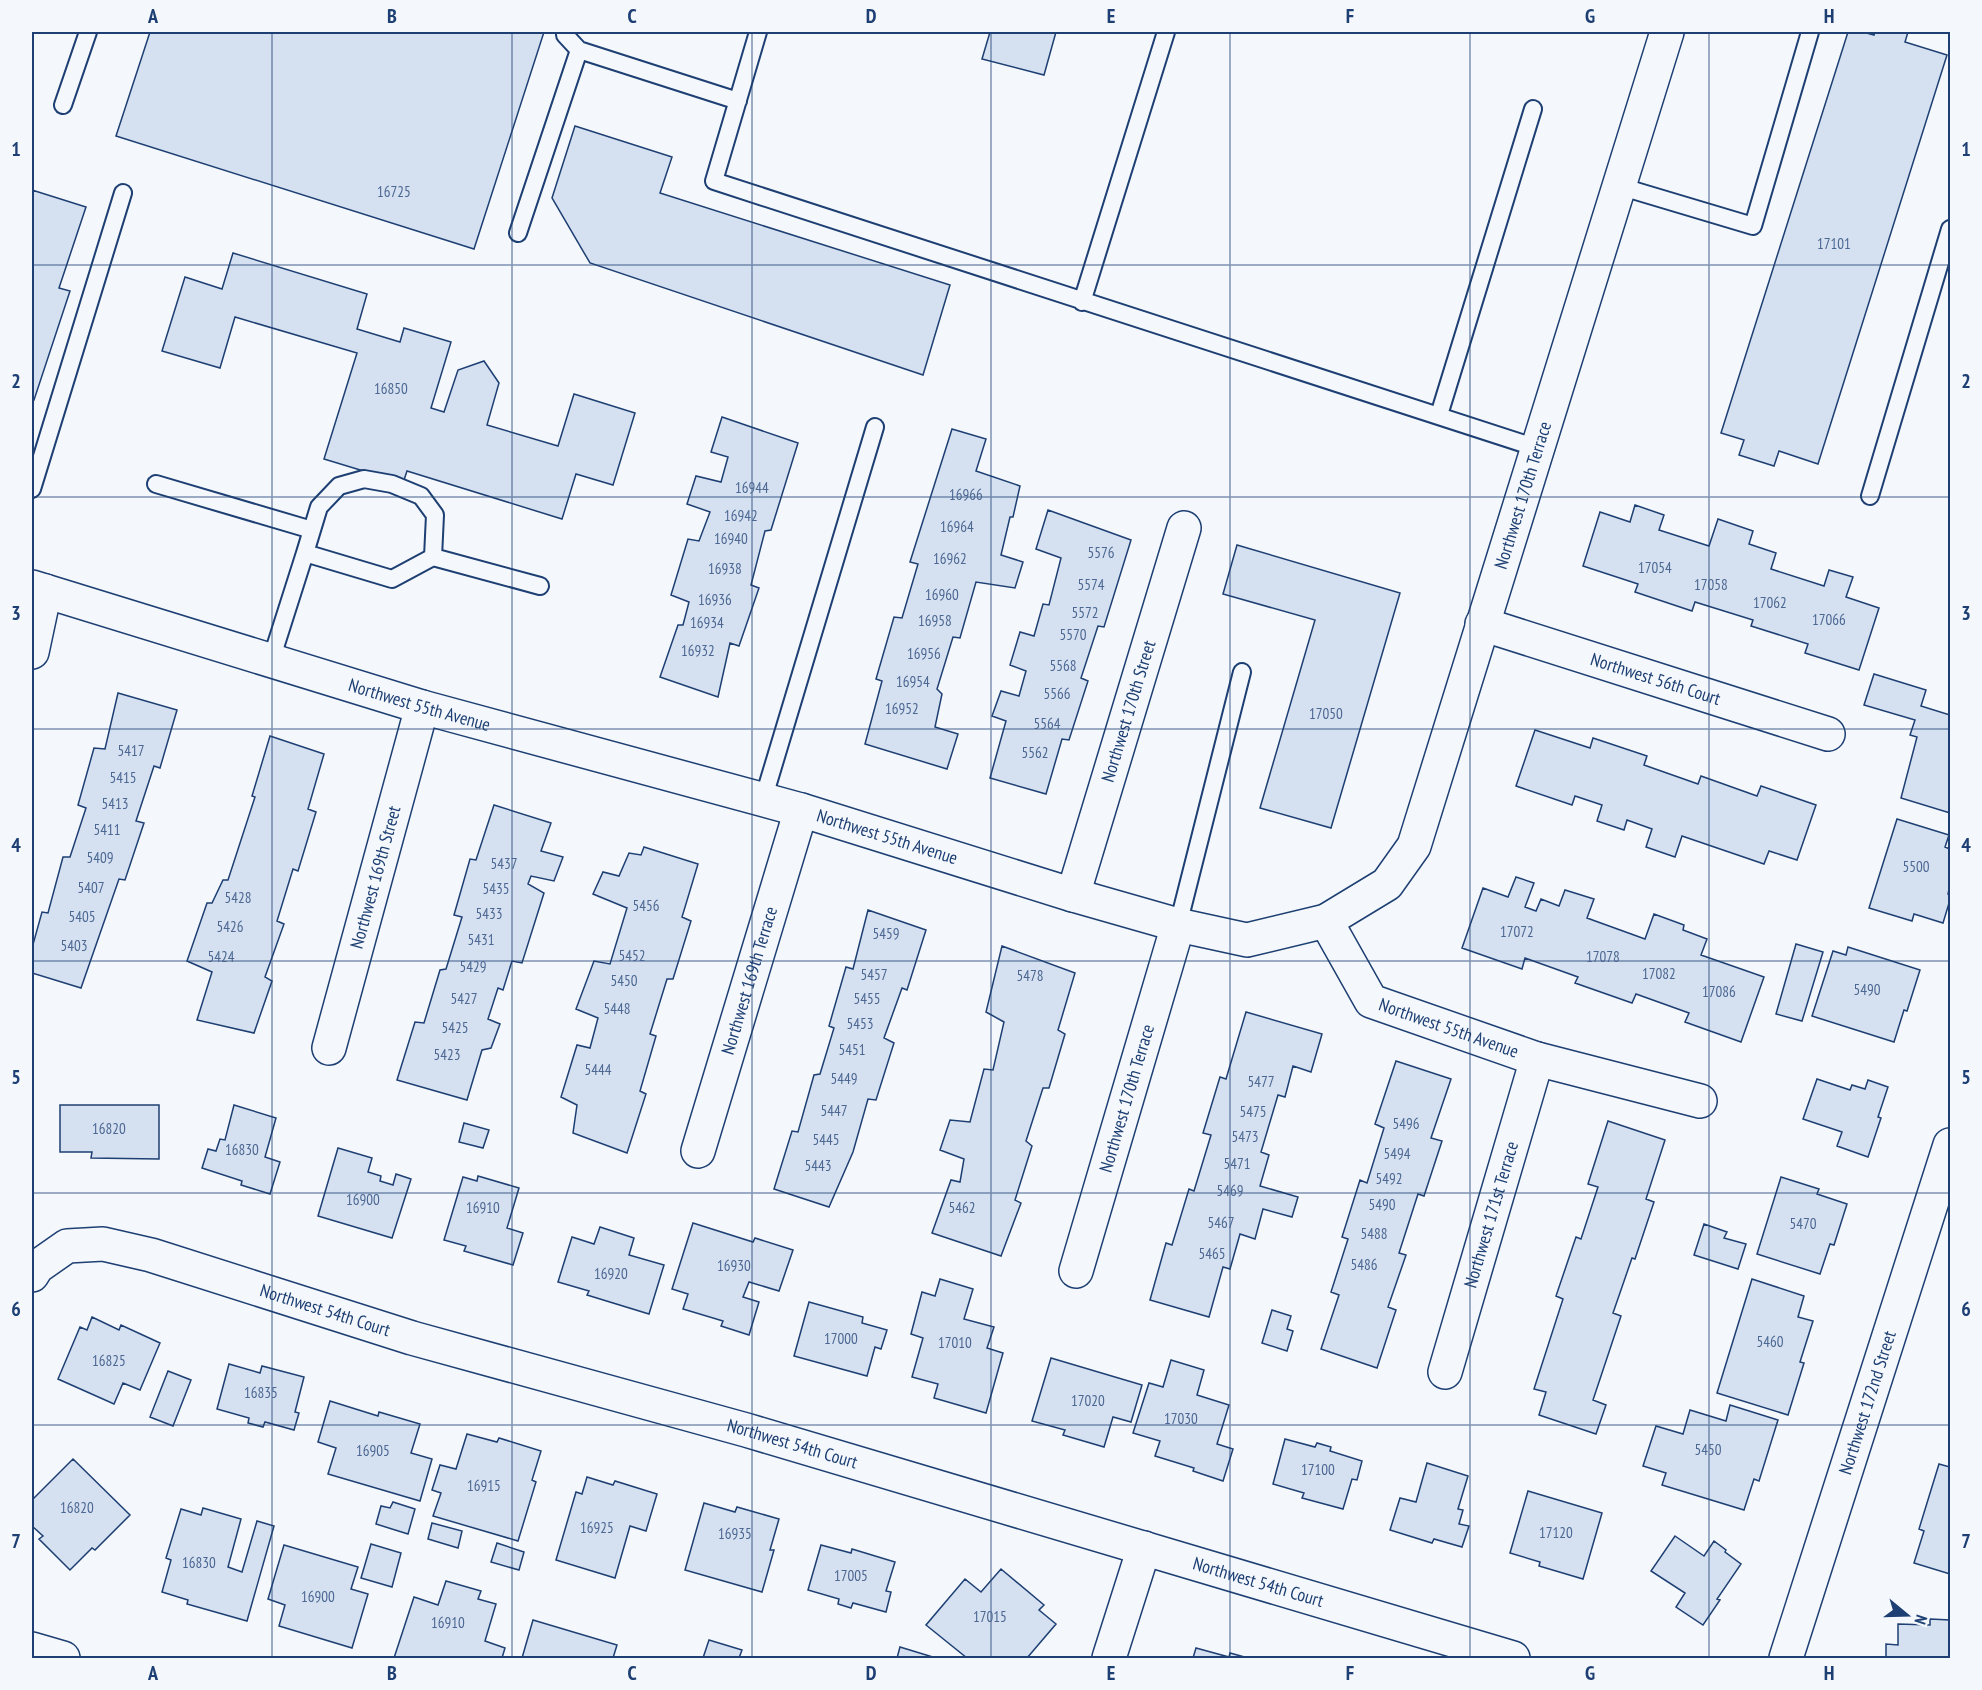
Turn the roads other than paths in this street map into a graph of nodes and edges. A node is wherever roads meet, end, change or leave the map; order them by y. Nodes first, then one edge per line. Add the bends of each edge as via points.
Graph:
1 (87, 32) edge
2 (565, 32) edge
3 (758, 32) edge
4 (1166, 32) edge
5 (1667, 32) edge
6 (1810, 32) edge
7 (579, 50) junction
8 (738, 101) junction
9 (63, 105) dead end
10 (1533, 109) dead end
11 (1619, 186) junction
12 (123, 193) dead end
13 (1950, 229) edge
14 (518, 233) dead end
15 (1082, 302) junction
16 (1439, 415) junction
17 (875, 427) dead end
18 (1537, 448) junction
19 (156, 484) dead end
20 (32, 489) edge
21 (1869, 496) dead end
22 (1184, 528) dead end
23 (312, 530) junction
24 (305, 553) junction
25 (433, 557) junction
26 (540, 586) dead end
27 (38, 589) edge
28 (1482, 624) junction
29 (32, 652) edge
30 (271, 660) junction
31 (1242, 672) dead end
32 (422, 706) junction
33 (1828, 734) dead end
34 (763, 800) junction
35 (801, 810) junction
36 (1073, 895) junction
37 (1326, 921) junction
38 (1178, 925) junction
39 (329, 1048) dead end
40 (1537, 1059) junction
41 (1700, 1101) dead end
42 (1950, 1145) edge
43 (698, 1151) dead end
44 (1076, 1271) dead end
45 (32, 1275) edge
46 (1445, 1372) dead end
47 (1144, 1548) junction
48 (32, 1649) edge
49 (63, 1659) edge
50 (1109, 1659) edge
51 (1513, 1659) edge
52 (1786, 1659) edge

1 - 9 lane
2 - 7 lane
3 - 8 lane
4 - 15 lane
5 - 11 street, Northwest 170th Terrace
6 - 11 lane via 1753,226
7 - 8 lane
7 - 14 lane
8 - 15 lane via 714,181
10 - 16 lane
11 - 18 street, Northwest 170th Terrace
12 - 20 lane
13 - 21 lane
15 - 16 lane
16 - 18 lane
17 - 34 lane
18 - 28 street, Northwest 170th Terrace
19 - 23 lane
22 - 36 street, Northwest 170th Street
23 - 24 lane
23 - 25 lane via 319,507 339,486 364,479 392,484 422,496 435,515
24 - 25 lane via 392,579
24 - 30 lane
25 - 26 lane
27 - 29 street
27 - 30 street, Northwest 55th Avenue
28 - 33 street, Northwest 56th Court
28 - 37 street, Northwest 170th Terrace via 1414,846 1387,884
30 - 32 street, Northwest 55th Avenue
31 - 38 lane
32 - 34 street, Northwest 55th Avenue
32 - 39 street, Northwest 169th Street
34 - 35 street, Northwest 55th Avenue
35 - 36 street, Northwest 55th Avenue
35 - 43 street, Northwest 169th Terrace
36 - 38 street, Northwest 55th Avenue
37 - 38 street, Northwest 55th Avenue via 1247,940
37 - 40 street, Northwest 55th Avenue via 1371,1001
38 - 44 street, Northwest 170th Terrace
40 - 41 street, Northwest 55th Avenue
40 - 46 street, Northwest 171st Terrace
42 - 52 street, Northwest 172nd Street
45 - 47 street, Northwest 54th Court via 67,1246 104,1244 151,1255 412,1338 746,1430
47 - 50 street
47 - 51 street, Northwest 54th Court
48 - 49 street

